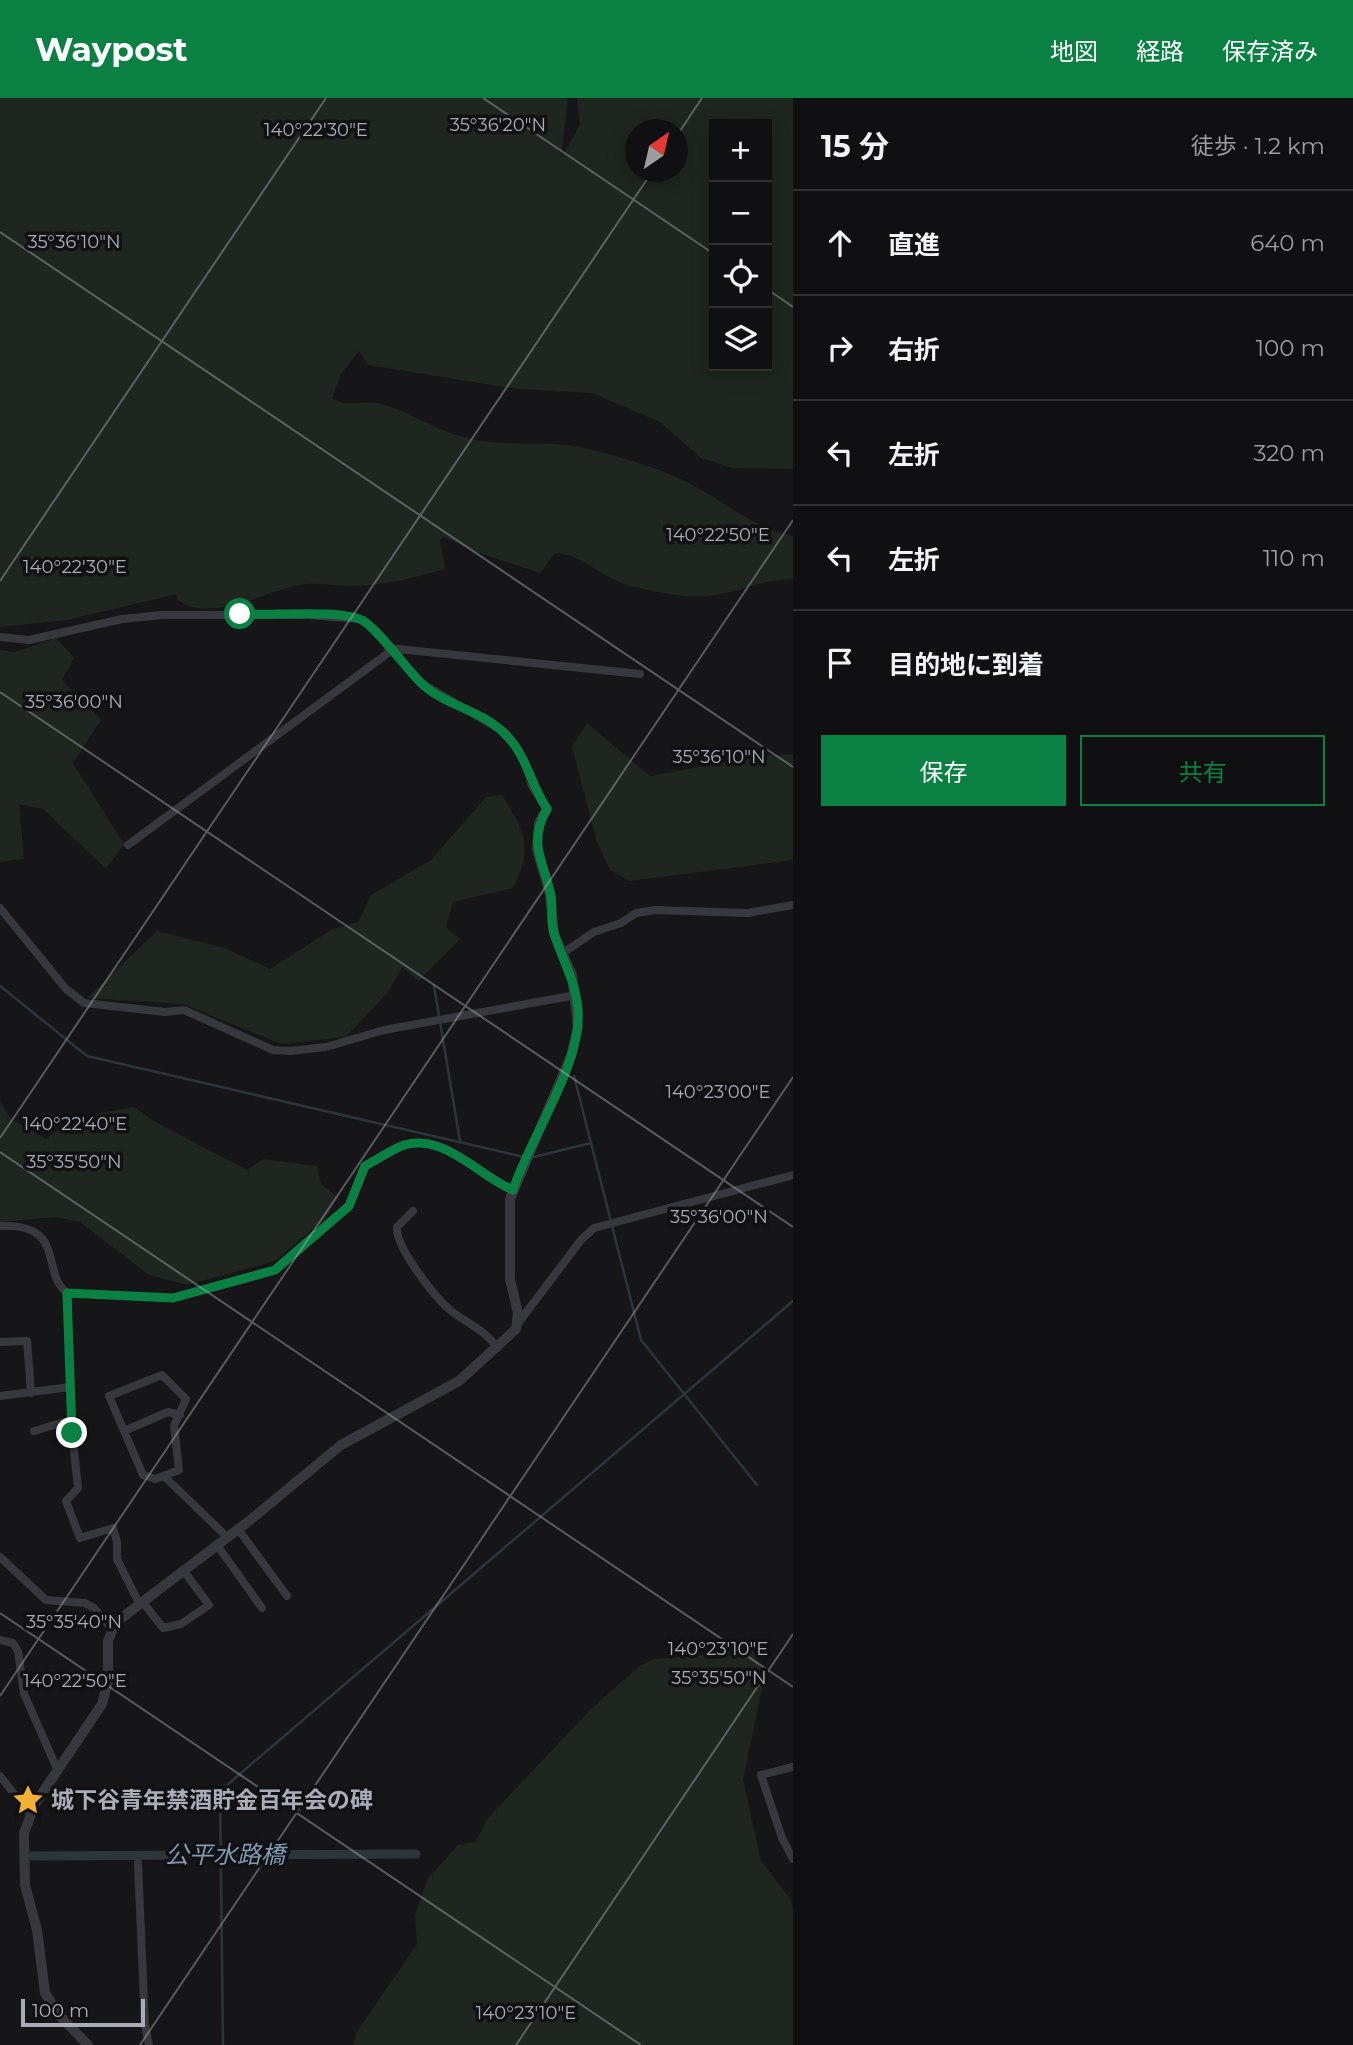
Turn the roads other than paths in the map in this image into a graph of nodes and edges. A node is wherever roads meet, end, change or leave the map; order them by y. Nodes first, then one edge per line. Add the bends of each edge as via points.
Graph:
1 (0, 637) edge
2 (389, 649) junction
3 (639, 674) dead end
4 (547, 809) joint
5 (128, 845) dead end
6 (793, 905) edge
7 (0, 908) edge
8 (563, 953) junction
9 (576, 995) junction
10 (793, 1175) edge
11 (513, 1190) junction
12 (413, 1211) dead end
13 (0, 1226) edge
14 (67, 1293) junction
15 (519, 1322) junction
16 (0, 1342) edge
17 (498, 1348) junction
18 (70, 1387) junction
19 (31, 1393) junction
20 (0, 1395) edge
21 (180, 1415) junction
22 (71, 1420) junction
23 (34, 1431) dead end
24 (124, 1431) junction
25 (164, 1476) junction
26 (238, 1529) junction
27 (227, 1538) junction
28 (217, 1545) junction
29 (0, 1557) edge
30 (183, 1570) junction
31 (287, 1596) dead end
32 (141, 1602) junction
33 (262, 1608) dead end
34 (112, 1629) junction
35 (0, 1640) edge
36 (793, 1767) edge
37 (58, 1771) junction
38 (0, 1776) edge
39 (30, 1814) junction
40 (793, 1859) edge
41 (138, 1863) dead end
42 (88, 2045) edge
43 (149, 2045) edge

1 - 2 street via 29,640 122,618 162,615 320,615 365,622
2 - 3 street
2 - 4 street via 436,694 501,730 515,745
2 - 5 street
4 - 8 street via 539,823 537,849 550,894 554,934
6 - 8 street via 748,913 636,913 594,932
7 - 9 street via 66,989 84,1003 184,1010 273,1049 326,1047 384,1030
8 - 9 street
9 - 11 street via 576,1042
10 - 15 street via 594,1228
11 - 14 street via 493,1182 448,1149 404,1145 365,1166 349,1206 275,1270 173,1298
11 - 15 street via 508,1210 510,1279
12 - 17 street via 397,1227 399,1241 440,1299 479,1327
13 - 14 street via 18,1226 40,1237
14 - 18 street
15 - 17 street
16 - 19 street via 27,1341
17 - 26 street via 459,1381 341,1445
18 - 19 street
18 - 22 street
19 - 20 street
21 - 24 street via 168,1412
21 - 24 street via 187,1399 162,1375 109,1396
21 - 25 street via 174,1426 179,1470
22 - 23 street
22 - 32 street via 78,1488 66,1501 80,1538 113,1528 117,1559
24 - 25 street via 143,1475
25 - 27 street
26 - 27 street
26 - 31 street
27 - 28 street
28 - 30 street
28 - 33 street
29 - 34 street via 46,1600 85,1603
30 - 32 street
30 - 32 street via 209,1605 181,1625 163,1628
32 - 34 street
34 - 37 street via 102,1704
35 - 37 street via 13,1643 18,1651 24,1694
36 - 40 street via 761,1775
37 - 39 street
38 - 39 street
39 - 42 street via 24,1833 25,1885 46,1993 58,2014
41 - 43 street

